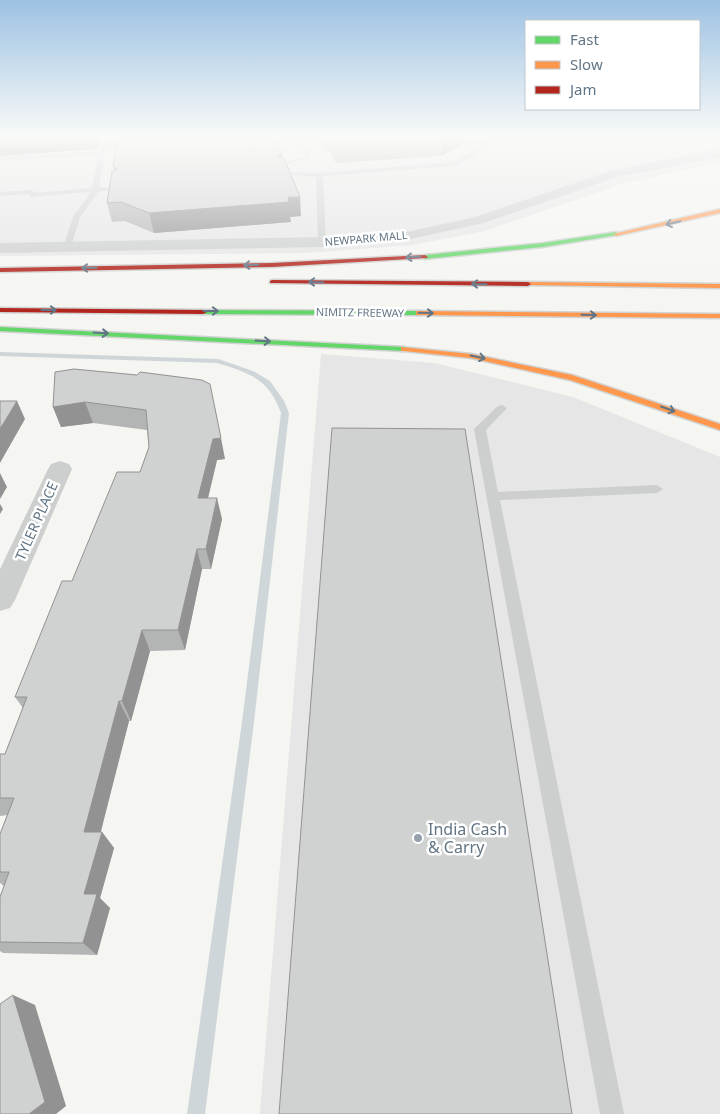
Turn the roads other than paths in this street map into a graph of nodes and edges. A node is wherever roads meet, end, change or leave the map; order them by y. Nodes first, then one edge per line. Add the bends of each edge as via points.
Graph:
1 (95, 189) joint
2 (319, 189) edge
3 (571, 189) edge
4 (0, 194) edge
5 (720, 211) edge
6 (322, 242) junction
7 (0, 248) edge
8 (68, 248) junction
9 (0, 270) edge
10 (720, 279) edge
11 (43, 281) dead end
12 (0, 282) edge
13 (257, 282) dead end
14 (510, 284) junction
15 (720, 286) edge
16 (0, 310) edge
17 (720, 316) edge
18 (0, 329) edge
19 (502, 408) dead end
20 (720, 427) edge
21 (60, 469) dead end
22 (657, 489) dead end
23 (493, 496) junction
24 (0, 600) edge
25 (612, 1114) edge

1 - 4 lane
1 - 8 lane via 77,217
2 - 6 lane
3 - 6 street, NEWPARK MALL via 447,228 391,237
5 -> 9 highway via 592,238 470,253 303,263
6 - 8 street, NEWPARK MALL
7 - 8 street, NEWPARK MALL
10 - 14 highway
11 - 12 highway
14 -> 13 highway
14 - 15 highway
16 -> 17 highway, NIMITZ FREEWAY
18 -> 20 highway via 371,346 471,356 572,378
19 - 23 lane via 475,429
21 - 24 street, TYLER PLACE
22 - 23 lane
23 - 25 lane

